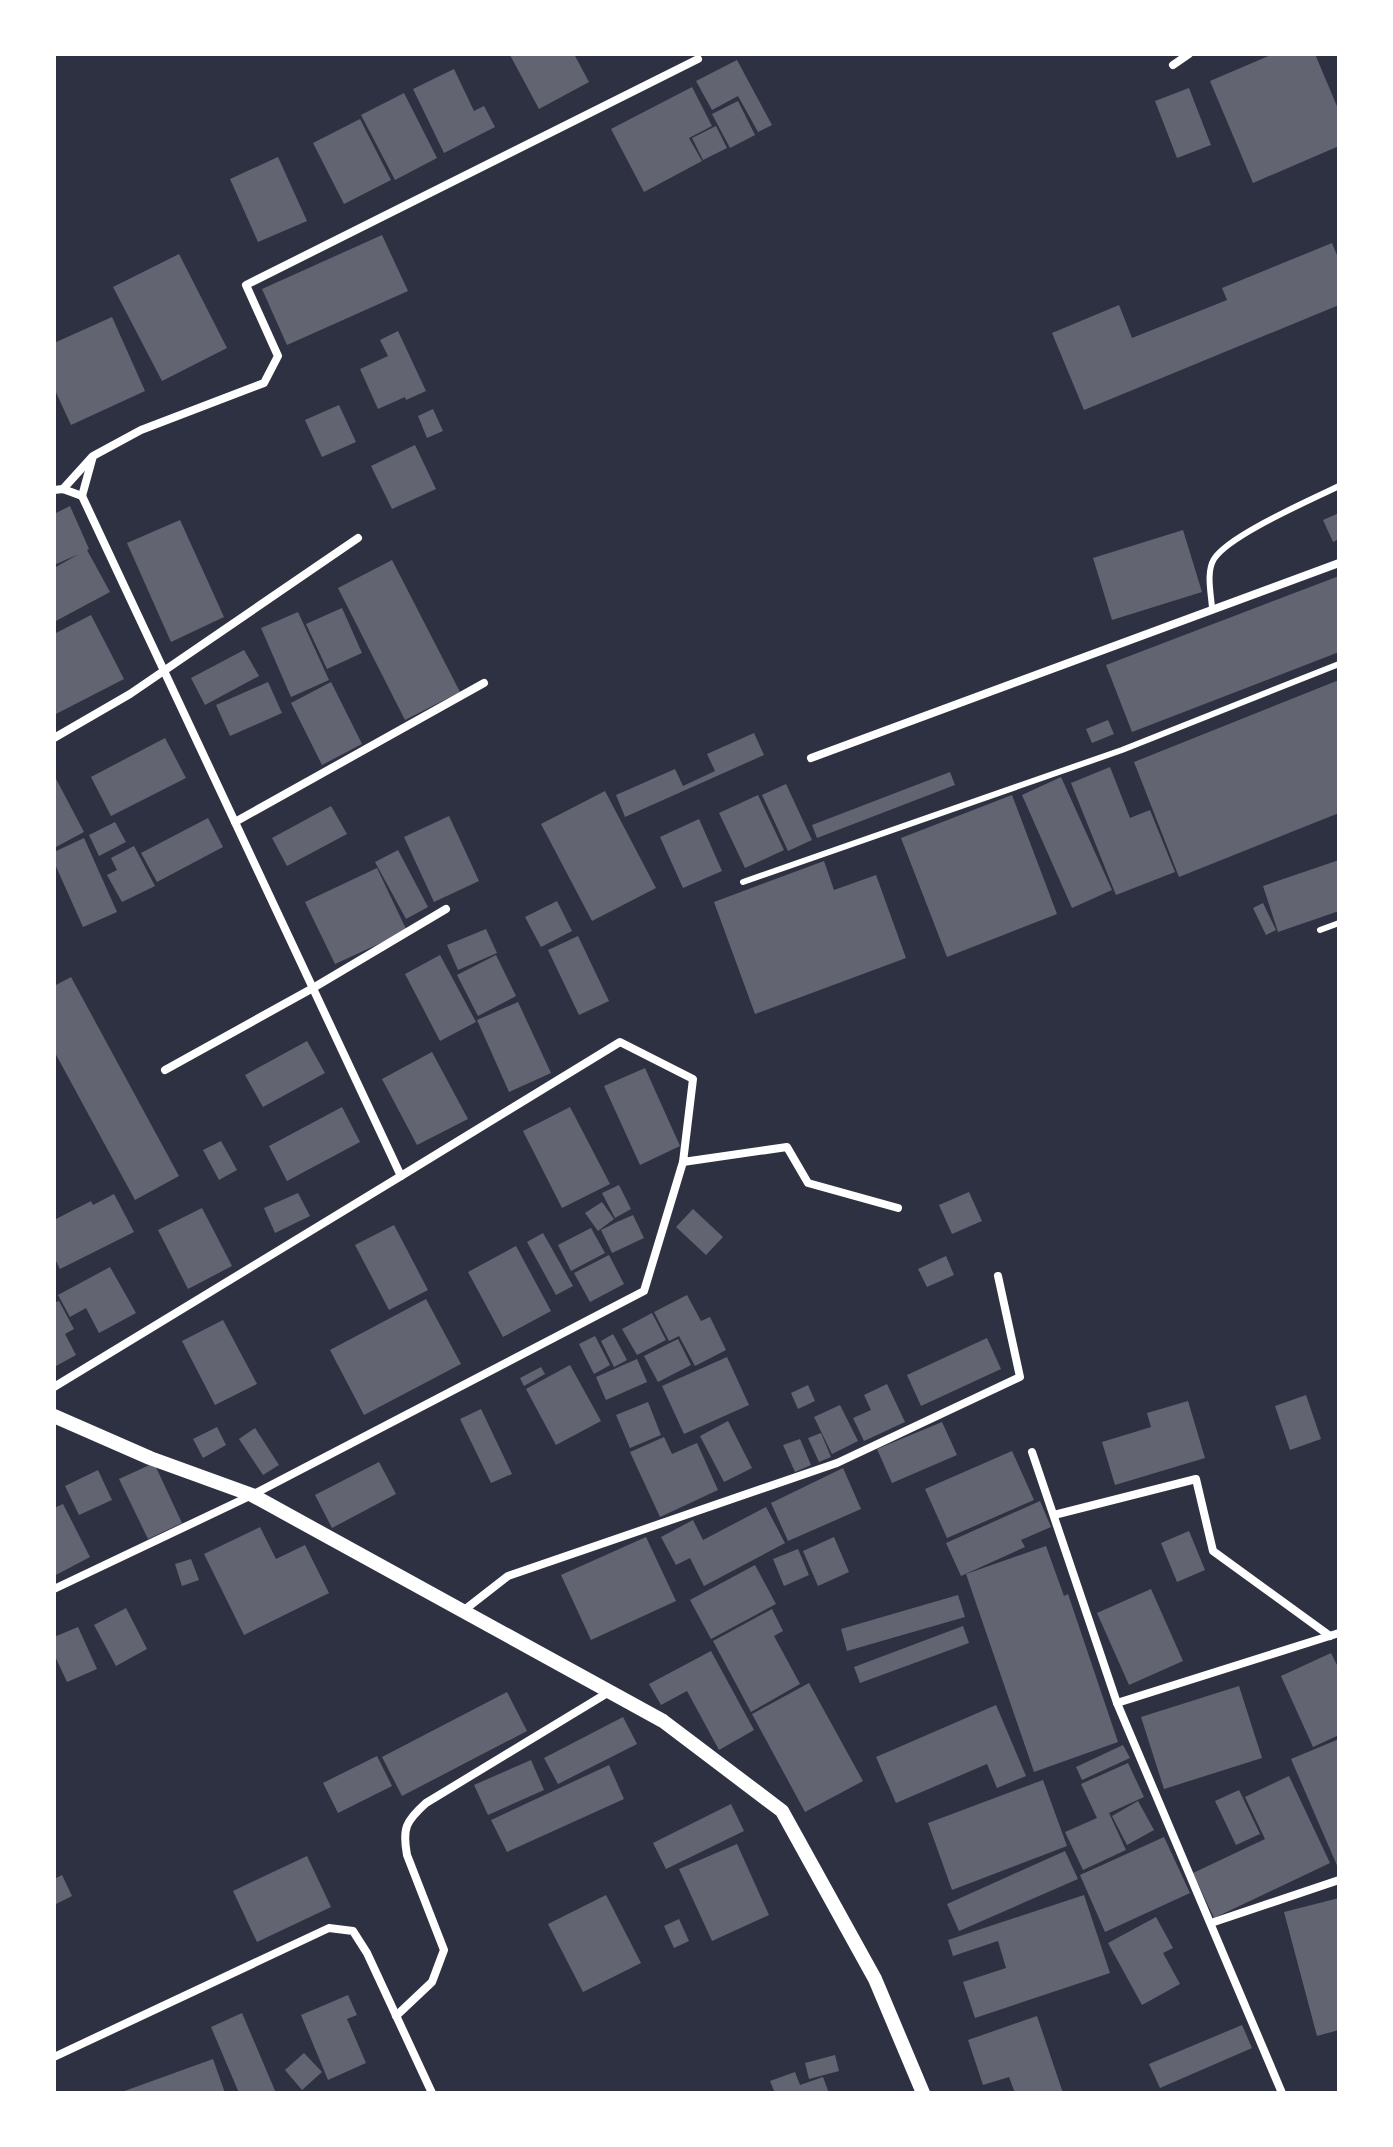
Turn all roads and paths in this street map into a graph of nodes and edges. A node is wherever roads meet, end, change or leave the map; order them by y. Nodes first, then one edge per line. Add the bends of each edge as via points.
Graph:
1 (1189, 54) edge
2 (698, 59) dead end
3 (1173, 65) dead end
4 (93, 456) junction
5 (1339, 486) edge
6 (59, 490) edge
7 (82, 496) junction
8 (358, 538) dead end
9 (1339, 563) edge
10 (1212, 608) junction
11 (1339, 664) edge
12 (163, 671) junction
13 (484, 683) dead end
14 (54, 738) edge
15 (811, 758) dead end
16 (235, 822) junction
17 (743, 882) dead end
18 (446, 909) dead end
19 (1339, 923) edge
20 (1320, 930) dead end
21 (313, 988) junction
22 (165, 1070) dead end
23 (683, 1162) junction
24 (401, 1176) junction
25 (898, 1208) dead end
26 (998, 1276) dead end
27 (54, 1387) edge
28 (54, 1416) edge
29 (1032, 1452) dead end
30 (252, 1495) junction
31 (1054, 1515) junction
32 (54, 1589) edge
33 (462, 1611) junction
34 (1334, 1635) edge
35 (609, 1692) junction
36 (1117, 1703) junction
37 (1339, 1880) edge
38 (1211, 1923) junction
39 (396, 2016) junction
40 (54, 2057) edge
41 (432, 2093) edge
42 (923, 2093) edge
43 (1282, 2093) edge

1 - 3 street
2 - 4 street via 246,285 278,356 264,383 141,430
4 - 6 street
4 - 7 street
5 - 10 lane via 1221,550 1212,561
6 - 7 street
7 - 12 street
8 - 12 street
9 - 10 street
10 - 15 street
11 - 17 lane via 1122,750
12 - 14 street
12 - 16 street
13 - 16 street
16 - 21 street
18 - 21 street
19 - 20 lane
21 - 22 street
21 - 24 street
23 - 24 street via 693,1079 620,1042
23 - 25 street via 787,1147 808,1183
23 - 30 street via 644,1291
24 - 27 street
26 - 33 street via 1020,1377 837,1463 508,1576
28 - 30 street
29 - 31 street
30 - 32 street
30 - 33 street
31 - 34 street via 1196,1479 1213,1551
31 - 36 street
33 - 35 street
34 - 36 street
35 - 39 street via 408,1819 407,1855 444,1950 432,1982
35 - 42 street via 663,1721 782,1811 875,1979
36 - 38 street
37 - 38 street
38 - 43 street
39 - 40 street via 353,1931 329,1928
39 - 41 street

